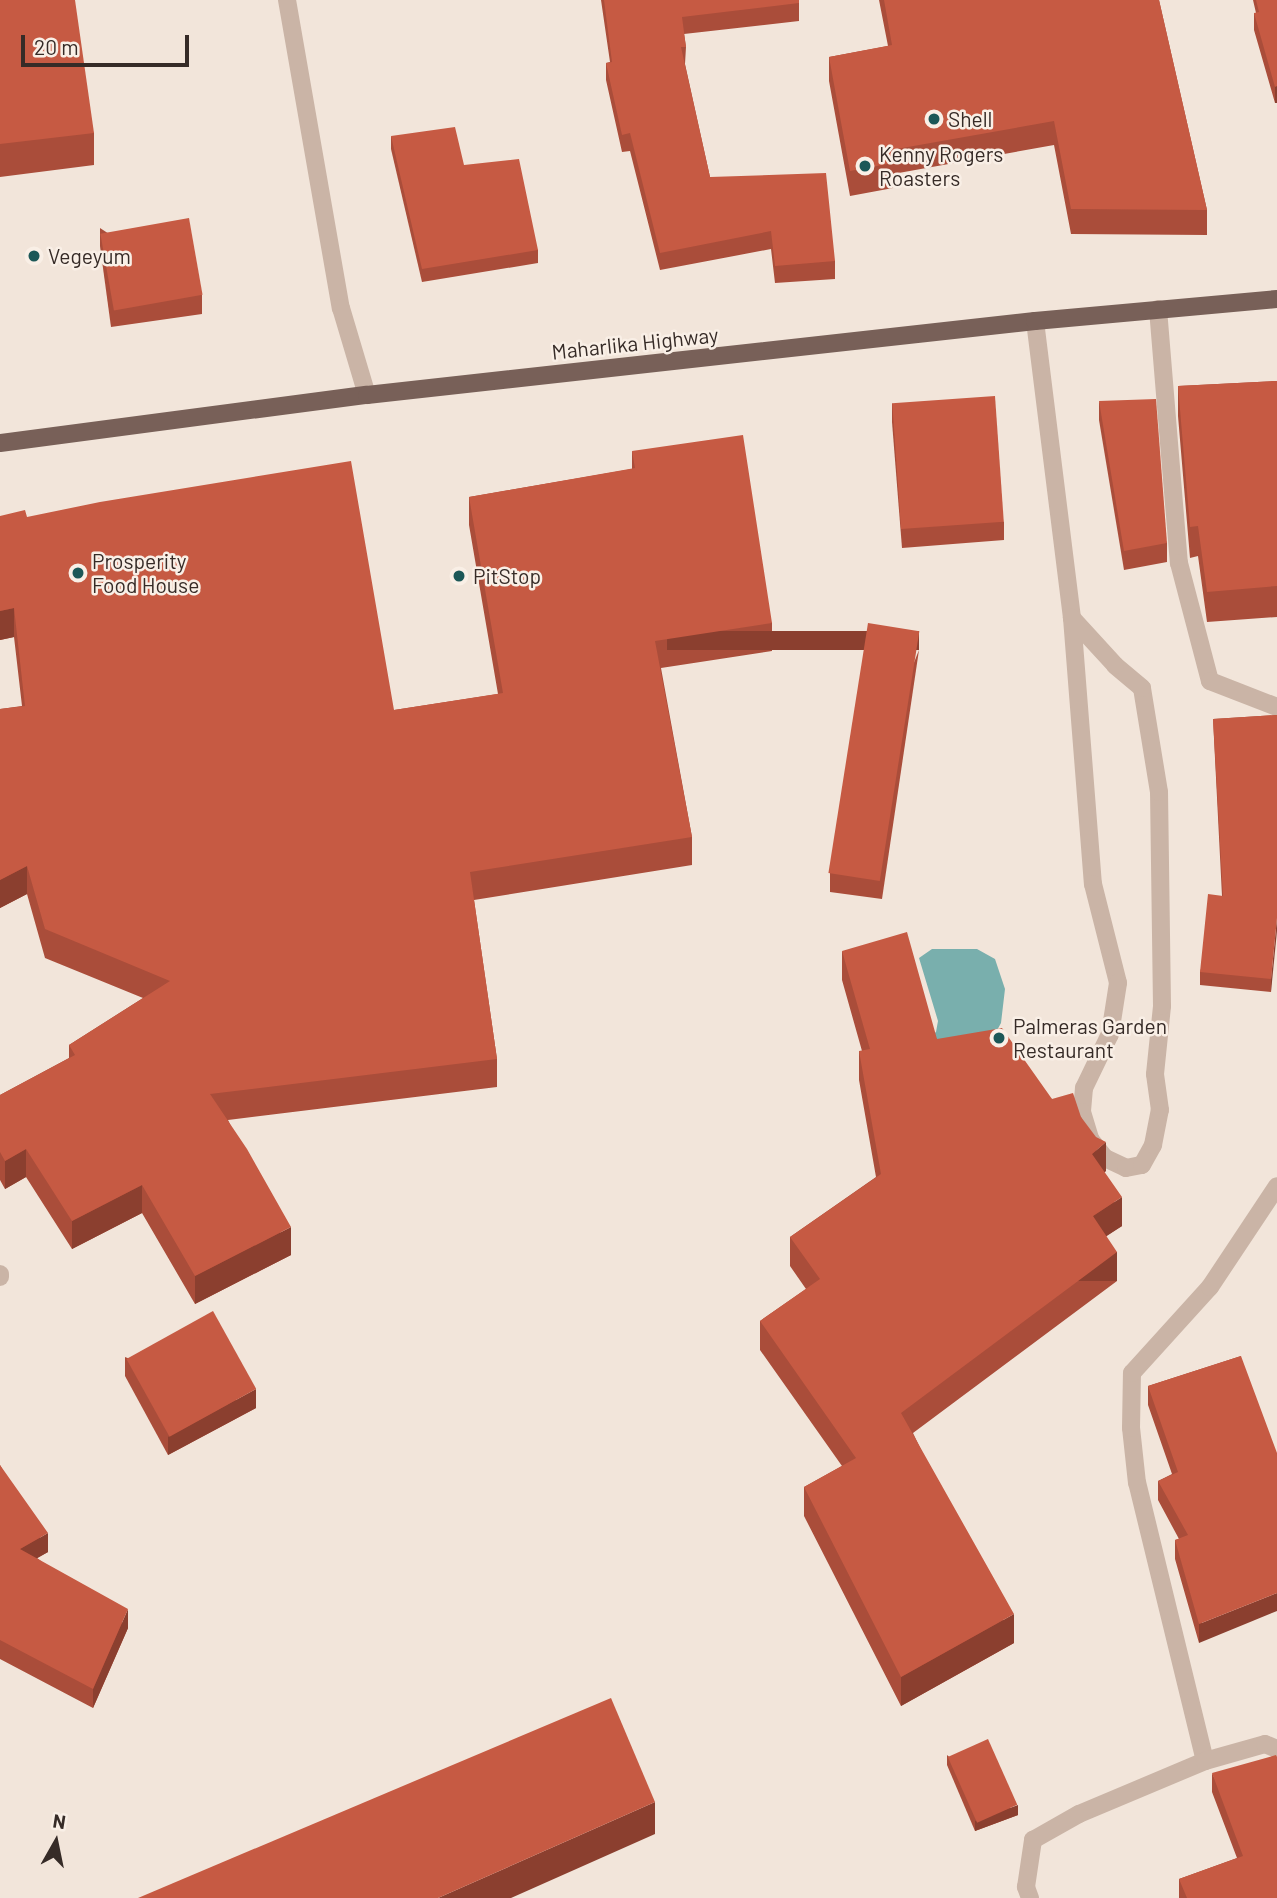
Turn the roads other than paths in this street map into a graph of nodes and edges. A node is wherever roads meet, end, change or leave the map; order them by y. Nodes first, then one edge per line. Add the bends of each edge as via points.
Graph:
1 (287, 0) edge
2 (1277, 299) edge
3 (1158, 309) junction
4 (1035, 321) junction
5 (367, 396) junction
6 (0, 442) edge
7 (1072, 618) junction
8 (1277, 707) edge
9 (1277, 1186) edge
10 (1277, 1749) edge
11 (1205, 1761) junction
12 (1030, 1898) edge

1 - 5 street via 341,308
2 - 3 main road, Maharlika Highway
3 - 4 main road, Maharlika Highway
3 - 8 street via 1179,563 1210,681
4 - 5 main road, Maharlika Highway
4 - 7 street
5 - 6 main road, Maharlika Highway
7 - 7 street via 1093,884 1118,984 1110,1034 1084,1088 1082,1112 1090,1139 1105,1158 1126,1168 1142,1165 1153,1145 1160,1110 1155,1074 1162,1006 1159,792 1142,688
9 - 11 street via 1210,1287 1132,1373 1130,1428 1137,1483
10 - 11 street via 1265,1744
11 - 12 street via 1079,1814 1033,1840 1026,1887

